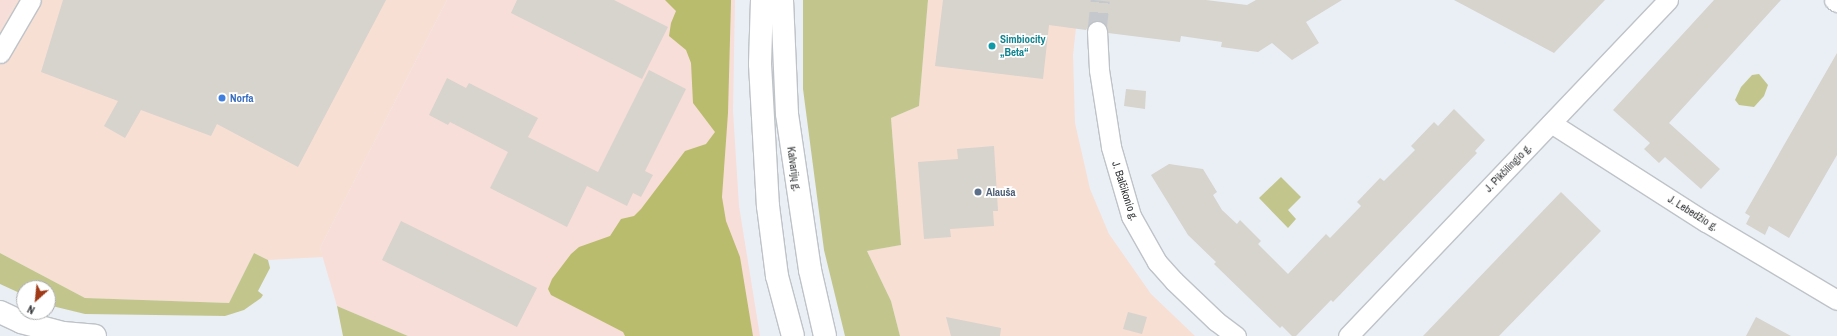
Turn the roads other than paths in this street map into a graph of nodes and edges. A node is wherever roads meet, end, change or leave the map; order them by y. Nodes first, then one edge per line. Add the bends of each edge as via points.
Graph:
1 (31, 0) edge
2 (762, 0) edge
3 (782, 0) edge
4 (1668, 0) edge
5 (1834, 0) edge
6 (1837, 2) edge
7 (1097, 31) tunnel mouth
8 (0, 53) edge
9 (1551, 123) junction
10 (810, 270) junction
11 (777, 276) junction
12 (1837, 300) edge
13 (0, 312) edge
14 (95, 336) edge
15 (793, 336) edge
16 (825, 336) edge
17 (1236, 336) edge
18 (1348, 336) edge

1 - 8 street
2 - 11 main road via 762,140
3 - 10 main road, Kalvarijų g. via 786,114
4 - 9 street, J. Pikčilingio g.
5 - 6 street
7 - 17 street, J. Balčikonio g. via 1099,70 1111,147 1131,216 1157,262 1216,321
9 - 12 street, J. Lebedžio g. via 1706,222
9 - 18 street, J. Pikčilingio g.
10 - 11 main road
10 - 16 main road, Kalvarijų g.
11 - 15 main road
13 - 14 main road via 22,322 63,333

